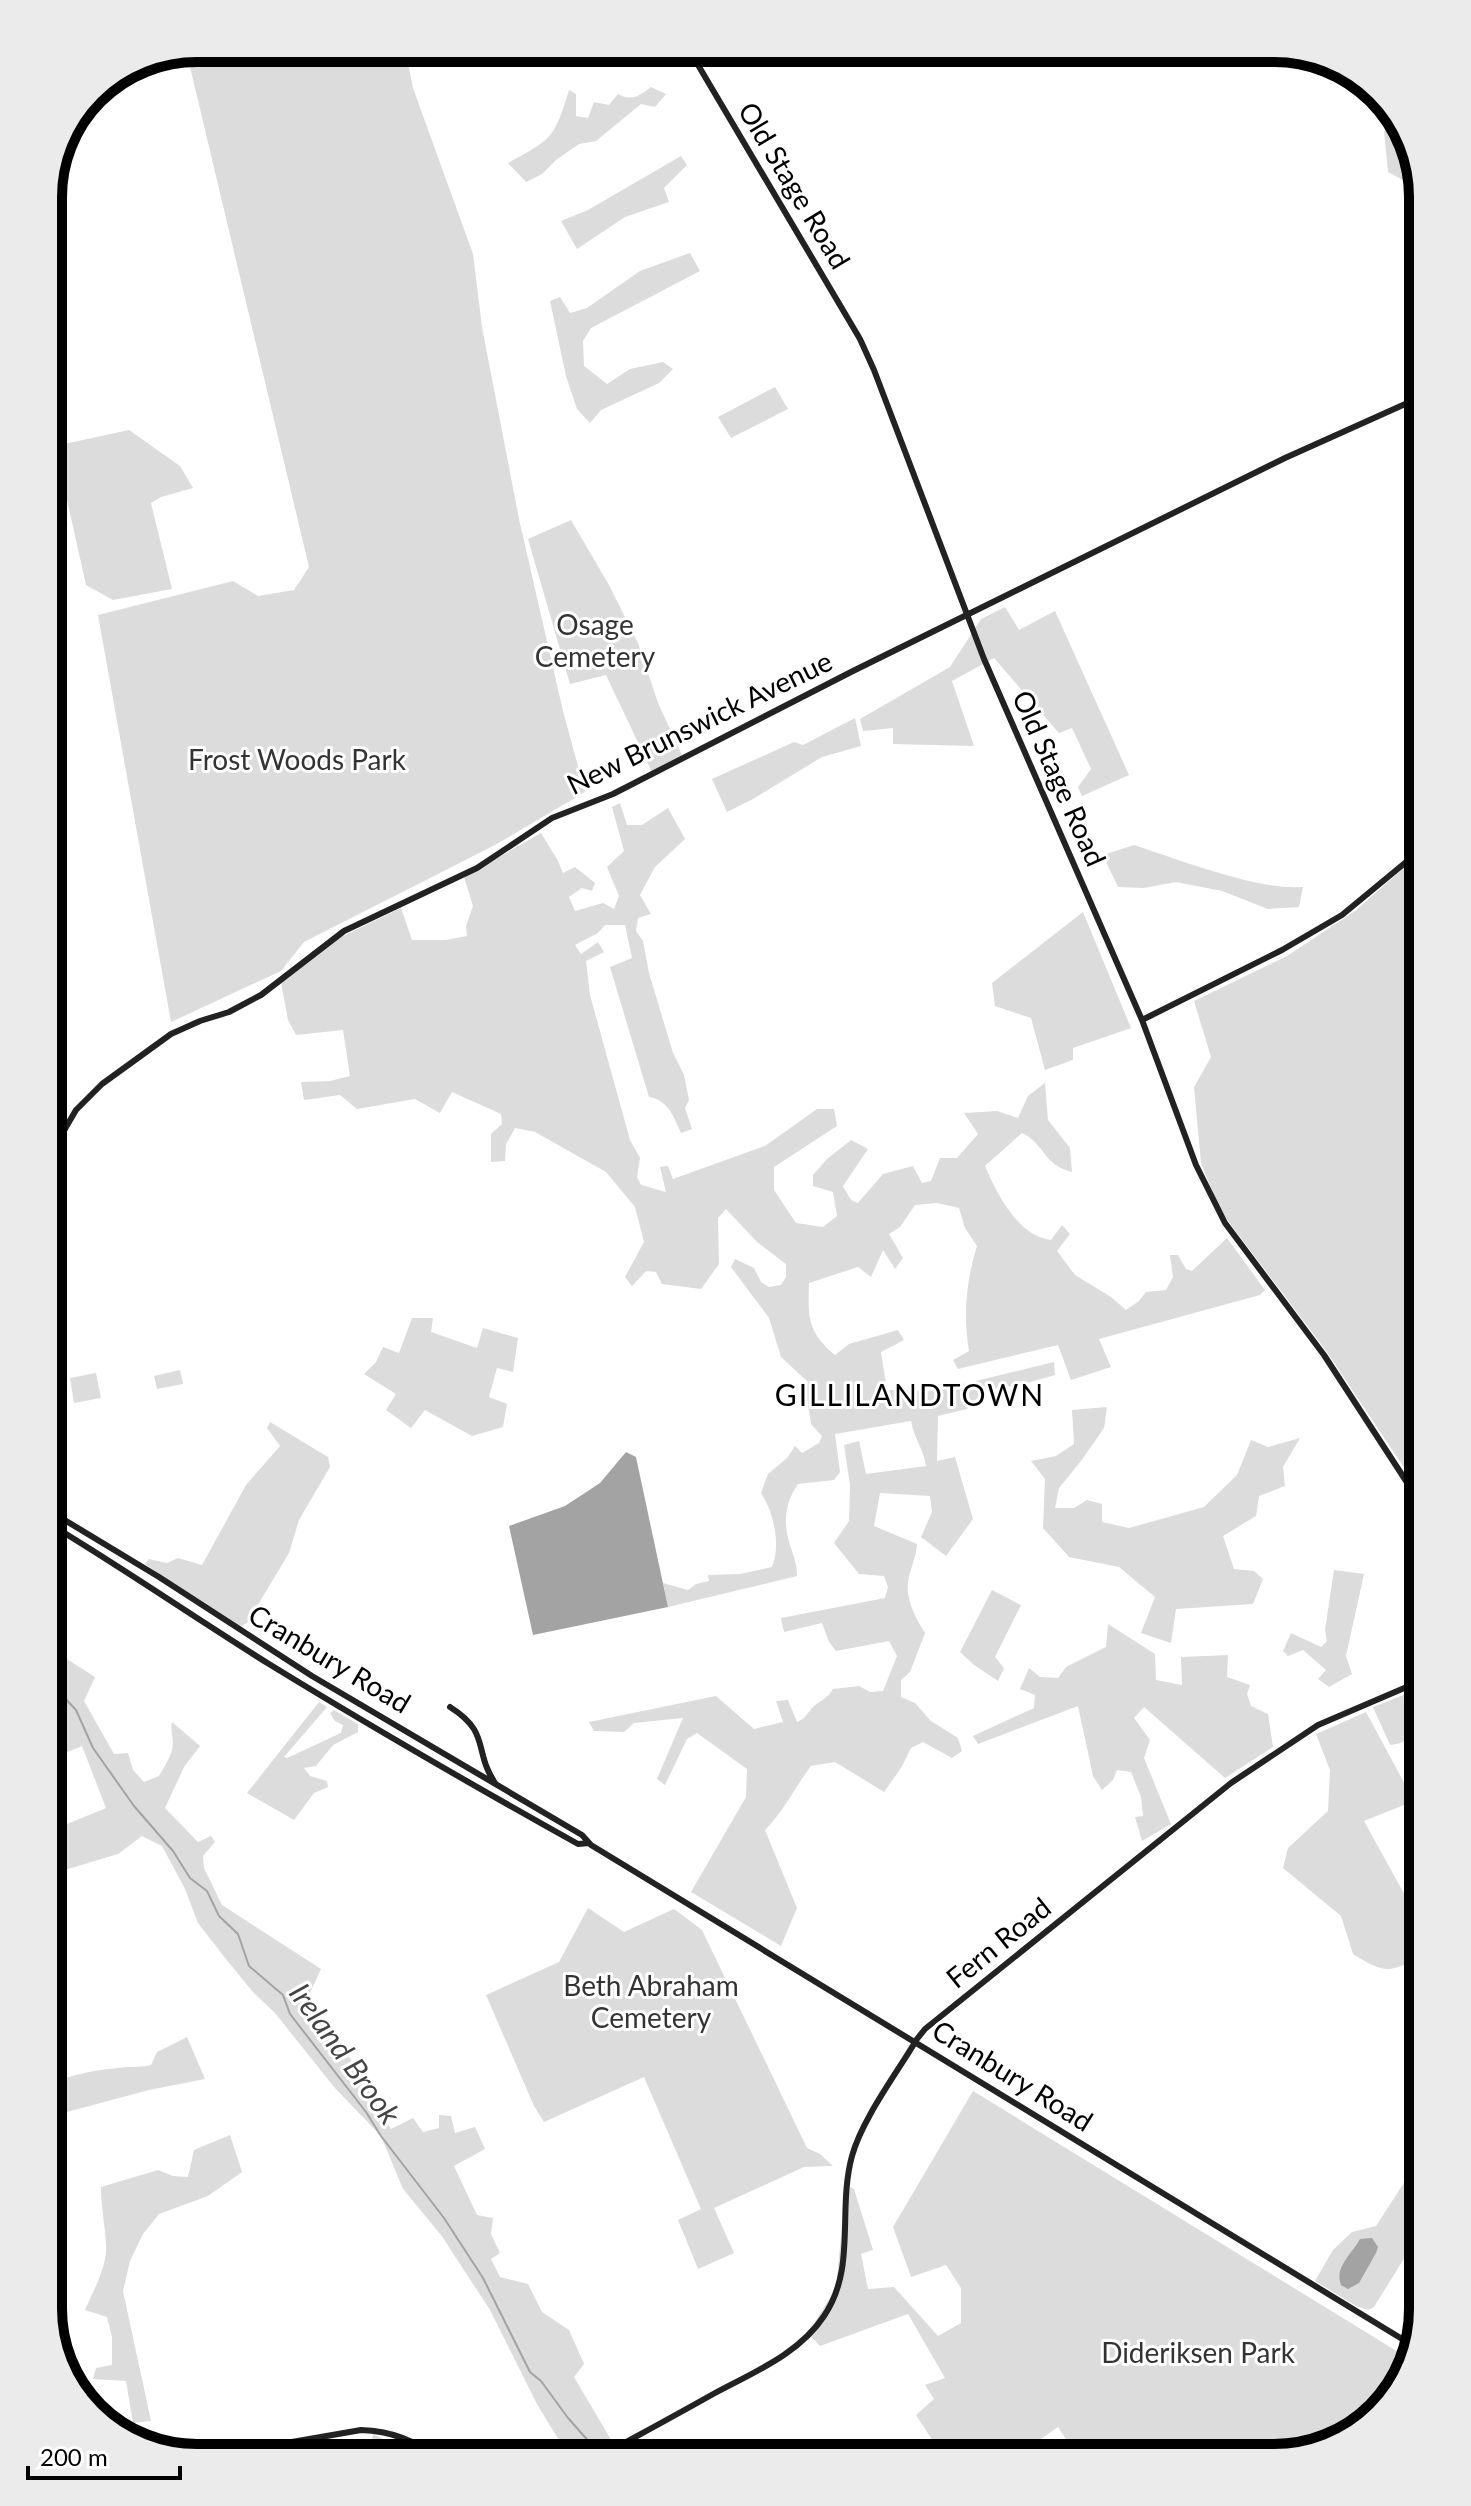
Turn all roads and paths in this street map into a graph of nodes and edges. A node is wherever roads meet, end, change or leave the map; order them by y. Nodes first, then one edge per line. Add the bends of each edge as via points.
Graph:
1 (696, 62) edge
2 (1409, 402) edge
3 (966, 616) junction
4 (1409, 860) edge
5 (1142, 1020) junction
6 (62, 1134) edge
7 (1409, 1486) edge
8 (62, 1518) edge
9 (62, 1532) edge
10 (1409, 1686) edge
11 (450, 1707) dead end
12 (498, 1786) junction
13 (589, 1843) junction
14 (916, 2041) junction
15 (1405, 2341) edge
16 (280, 2444) edge
17 (415, 2444) edge
18 (622, 2444) edge

1 - 3 main road, Old Stage Road via 860,339
2 - 3 main road, New Brunswick Avenue
3 - 5 main road, Old Stage Road
3 - 6 main road, New Brunswick Avenue via 613,794 552,818 477,868 344,931 261,995 171,1034 102,1084 76,1110
4 - 5 main road via 1342,915
5 - 7 main road, Old Stage Road via 1220,1215 1324,1355
8 - 12 main road, Cranbury Road
9 - 13 main road, Cranbury Road via 422,1755 578,1844
10 - 14 main road, Fern Road via 1318,1725 1231,1783
11 - 12 main road via 477,1731
12 - 13 main road, Cranbury Road
13 - 14 main road, Cranbury Road
14 - 15 main road, Cranbury Road
14 - 18 main road, Fern Road via 853,2154 845,2202 845,2265 816,2328 787,2353
16 - 17 main road via 361,2430

